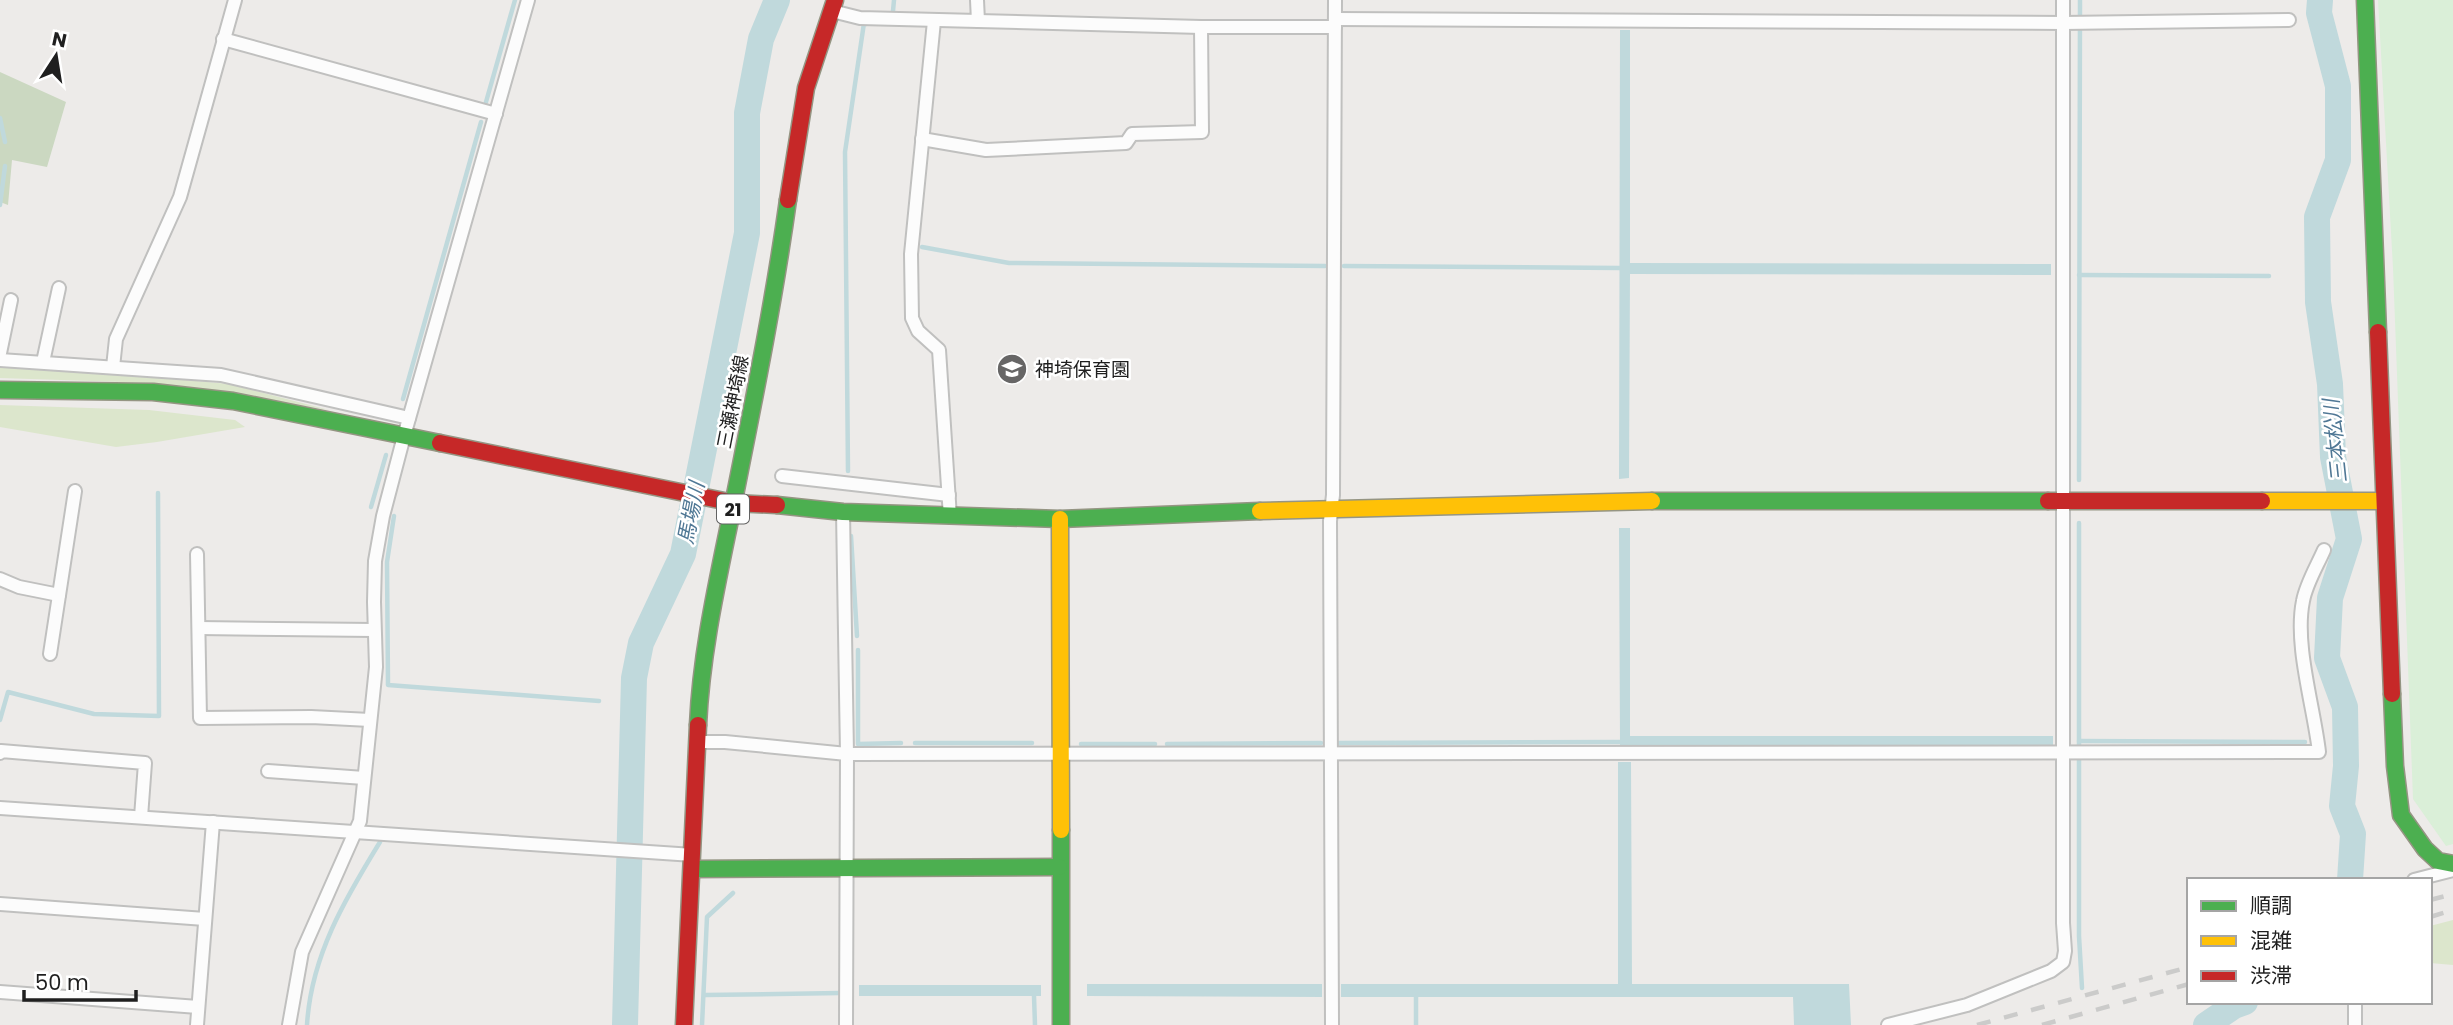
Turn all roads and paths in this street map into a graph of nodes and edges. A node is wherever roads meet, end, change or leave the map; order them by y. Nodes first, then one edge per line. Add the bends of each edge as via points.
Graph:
1 (234, 0) edge
2 (528, 0) edge
3 (977, 0) edge
4 (1335, 0) edge
5 (2063, 0) edge
6 (2365, 0) edge
7 (833, 5) edge
8 (2289, 20) dead end
9 (934, 21) junction
10 (978, 21) junction
11 (1335, 23) junction
12 (2074, 23) junction
13 (1201, 27) junction
14 (223, 38) junction
15 (496, 114) junction
16 (922, 139) junction
17 (59, 288) dead end
18 (11, 300) dead end
19 (0, 353) edge
20 (0, 360) edge
21 (43, 362) junction
22 (113, 366) junction
23 (0, 390) edge
24 (409, 418) junction
25 (404, 436) junction
26 (782, 476) dead end
27 (75, 491) dead end
28 (949, 495) junction
29 (2062, 501) junction
30 (2383, 501) junction
31 (734, 503) junction
32 (1331, 508) junction
33 (844, 512) junction
34 (950, 517) junction
35 (1060, 519) junction
36 (2323, 550) dead end
37 (197, 554) dead end
38 (0, 579) edge
39 (59, 595) junction
40 (199, 628) junction
41 (374, 630) junction
42 (50, 654) dead end
43 (370, 720) junction
44 (696, 742) junction
45 (2074, 752) junction
46 (0, 753) edge
47 (1330, 753) junction
48 (847, 754) junction
49 (1059, 754) junction
50 (268, 771) dead end
51 (365, 778) junction
52 (0, 808) edge
53 (141, 817) junction
54 (213, 822) junction
55 (356, 833) junction
56 (692, 862) junction
57 (1059, 867) junction
58 (2453, 867) edge
59 (847, 869) junction
60 (2420, 878) edge
61 (0, 904) edge
62 (205, 919) junction
63 (0, 992) edge
64 (2355, 1004) edge
65 (198, 1007) junction
66 (197, 1025) edge
67 (289, 1025) edge
68 (684, 1025) edge
69 (846, 1025) edge
70 (1061, 1025) edge
71 (1332, 1025) edge
72 (1888, 1025) edge
73 (2355, 1025) edge

1 - 14 street
2 - 15 street
3 - 10 street
4 - 11 street
5 - 12 street
6 - 30 street
7 - 9 street via 860,18
7 - 31 street, 三瀬神埼線 / 21 via 806,88 776,287
8 - 12 street
9 - 10 street
9 - 16 street
10 - 13 street
11 - 12 street
11 - 13 street
11 - 32 street
12 - 29 street
13 - 16 street via 1202,132 1132,134 1126,143 986,150
14 - 15 street
14 - 22 street via 180,197 116,339
15 - 24 street
16 - 28 street via 911,254 912,318 918,331 939,350
17 - 21 street
18 - 19 street
20 - 21 street
21 - 22 street
22 - 24 street via 221,376
23 - 25 street via 153,392 233,401
24 - 25 street
25 - 31 street
25 - 41 street via 376,561
26 - 28 street
27 - 39 street
28 - 34 street
29 - 30 street via 2321,496
29 - 32 street via 1614,501
29 - 45 street
30 - 58 street via 2392,727 2401,815 2431,855
31 - 33 street
31 - 44 street, 三瀬神埼線 / 21 via 710,621
32 - 35 street
32 - 47 street
33 - 34 street
33 - 48 street
34 - 35 street
35 - 49 street
36 - 45 street via 2303,600 2301,646 2319,752
37 - 40 street
38 - 39 street
39 - 42 street
40 - 41 street
40 - 43 street via 200,718
41 - 43 street via 376,667
43 - 51 street
44 - 48 street
44 - 56 street, 三瀬神埼線 / 21
45 - 47 street
45 - 72 street via 2063,962 1967,1004
46 - 53 street via 145,763
47 - 49 street
47 - 71 street
48 - 49 street
48 - 59 street
49 - 57 street
50 - 51 street
51 - 55 street
52 - 53 street
53 - 54 street
54 - 55 street
54 - 62 street
55 - 56 street via 611,850
55 - 67 street via 302,952
56 - 59 street
56 - 68 street, 三瀬神埼線 / 21
57 - 59 street
57 - 70 street
58 - 60 street
59 - 69 street
61 - 62 street
62 - 65 street
63 - 65 street
64 - 73 street
65 - 66 street

